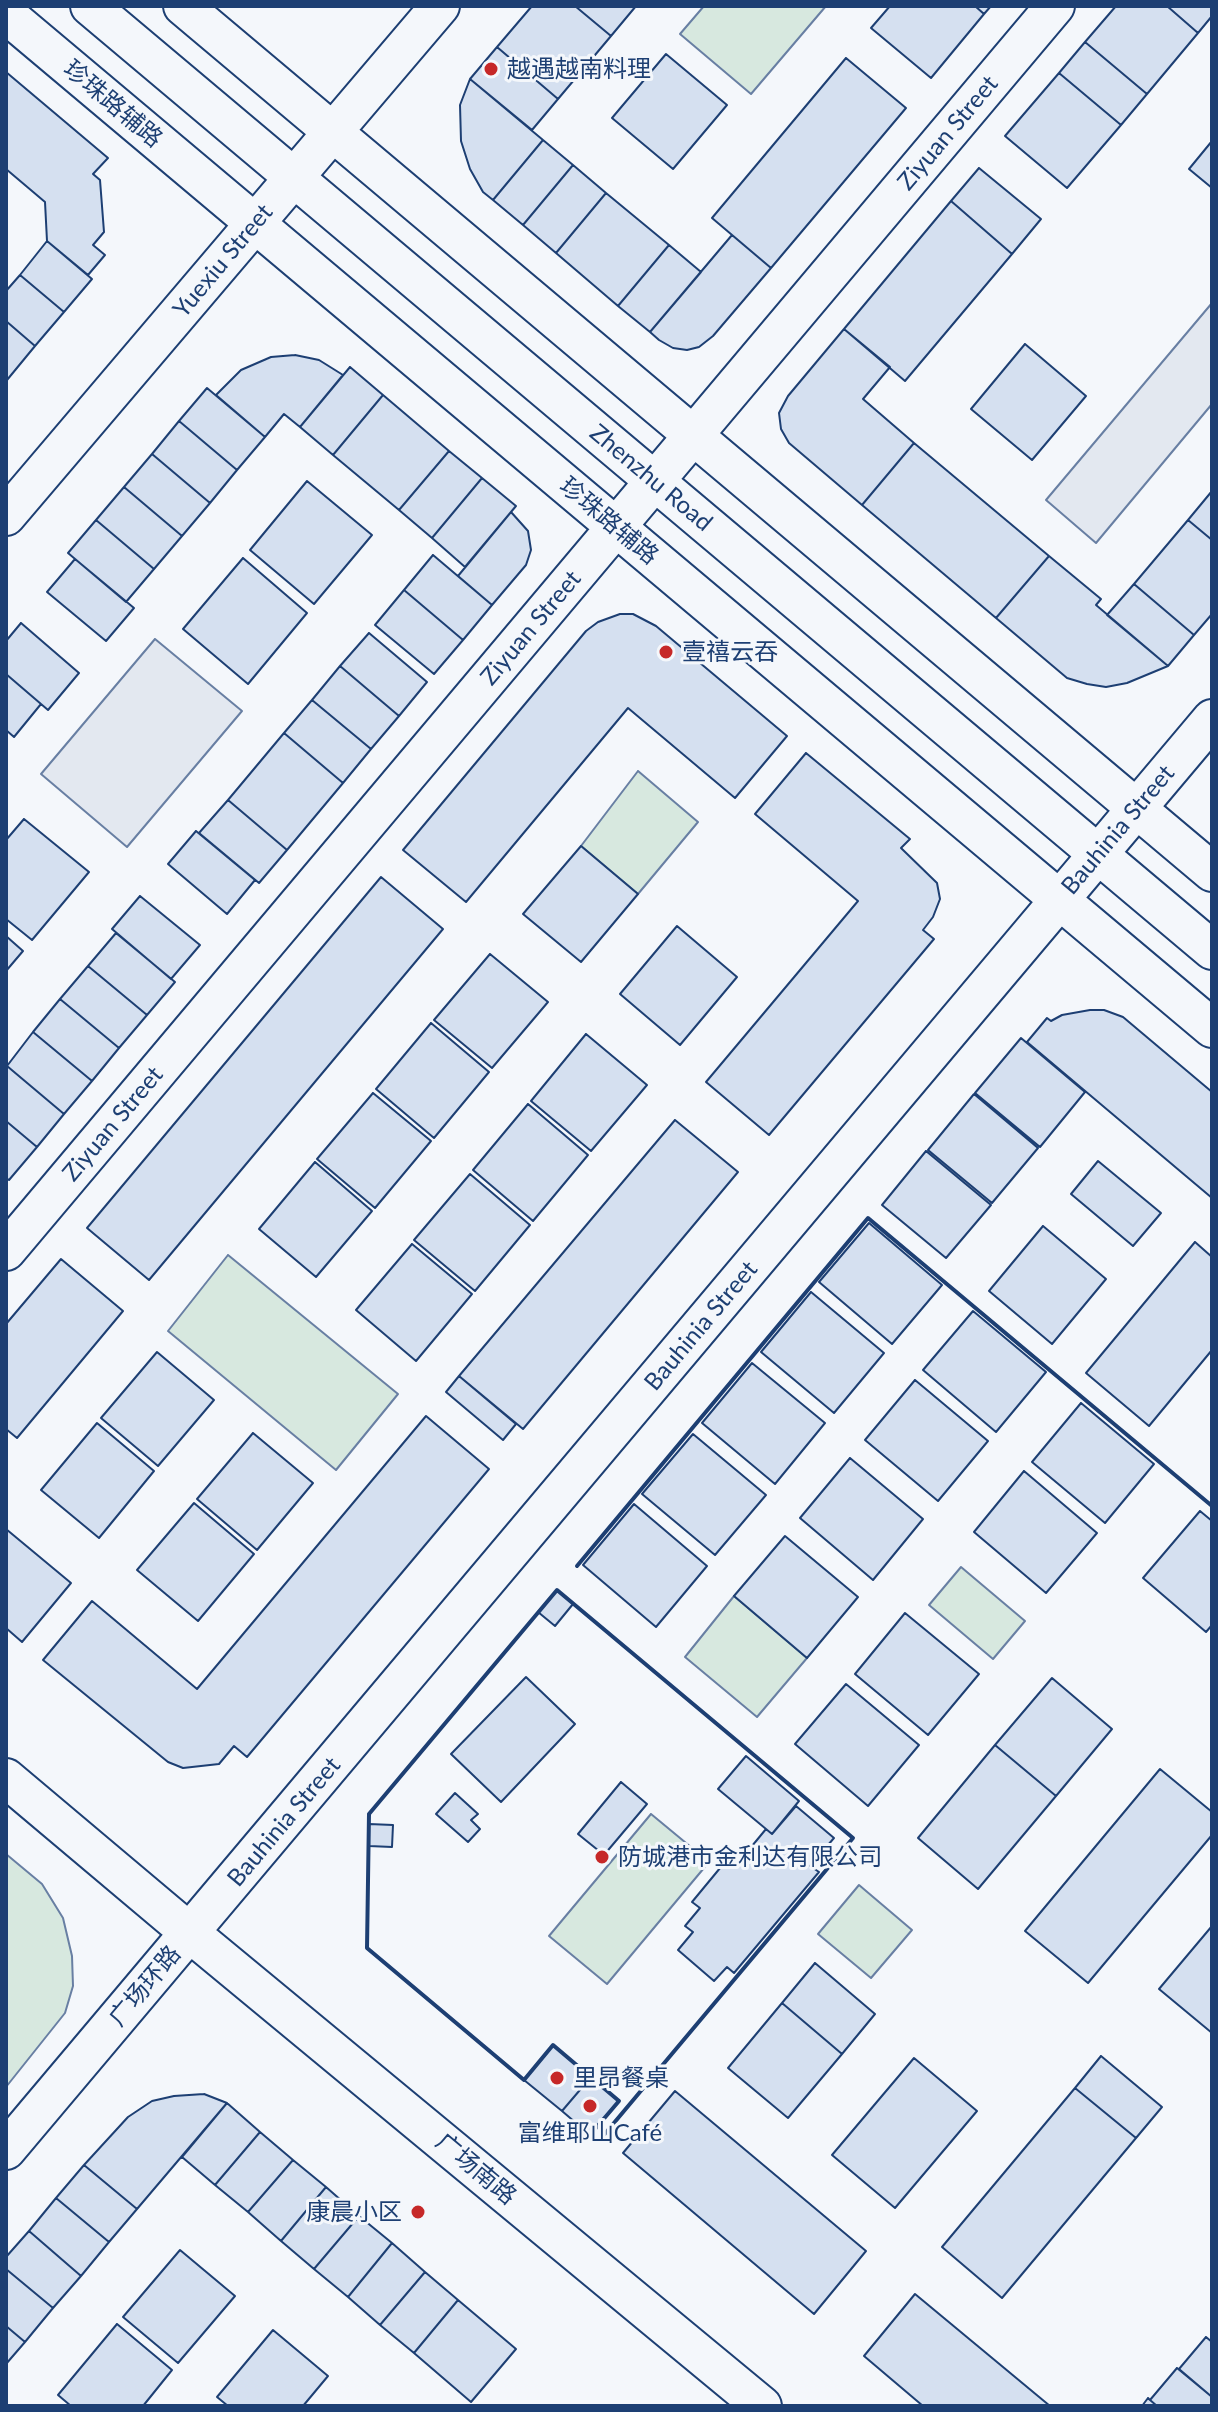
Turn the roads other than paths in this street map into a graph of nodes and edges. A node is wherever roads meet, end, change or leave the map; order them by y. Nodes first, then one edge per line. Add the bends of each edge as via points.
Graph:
1 (90, 6) edge
2 (183, 6) edge
3 (440, 6) edge
4 (1055, 6) edge
5 (6, 14) edge
6 (333, 132) junction
7 (294, 177) junction
8 (255, 223) junction
9 (694, 436) junction
10 (654, 481) junction
11 (6, 516) edge
12 (616, 527) junction
13 (1212, 719) edge
14 (1136, 809) junction
15 (1098, 854) junction
16 (1212, 872) edge
17 (1060, 900) junction
18 (1212, 950) edge
19 (1212, 1028) edge
20 (6, 1251) edge
21 (6, 1778) edge
22 (190, 1933) junction
23 (6, 2150) edge
24 (762, 2406) edge

1 - 7 street, Zhenzhu Road
2 - 6 street
3 - 6 street, Yuexiu Street
4 - 9 street, Ziyuan Street
5 - 8 street, 珍珠路辅路
6 - 7 street, Yuexiu Street
6 - 9 street
7 - 8 street, Yuexiu Street
7 - 10 street, Zhenzhu Road
8 - 11 street, Yuexiu Street
8 - 12 street, 珍珠路辅路
9 - 10 street, Ziyuan Street
9 - 14 street
10 - 12 street, Ziyuan Street
10 - 15 street, Zhenzhu Road
12 - 17 street, 珍珠路辅路
12 - 20 street, Ziyuan Street
13 - 14 street, Bauhinia Street
14 - 15 street, Bauhinia Street
14 - 16 street
15 - 17 street, Bauhinia Street
15 - 18 street, Zhenzhu Road
17 - 19 street, 珍珠路辅路
17 - 22 street, Bauhinia Street
21 - 22 street, 广场环路
22 - 23 street, 广场环路
22 - 24 street, 广场南路

